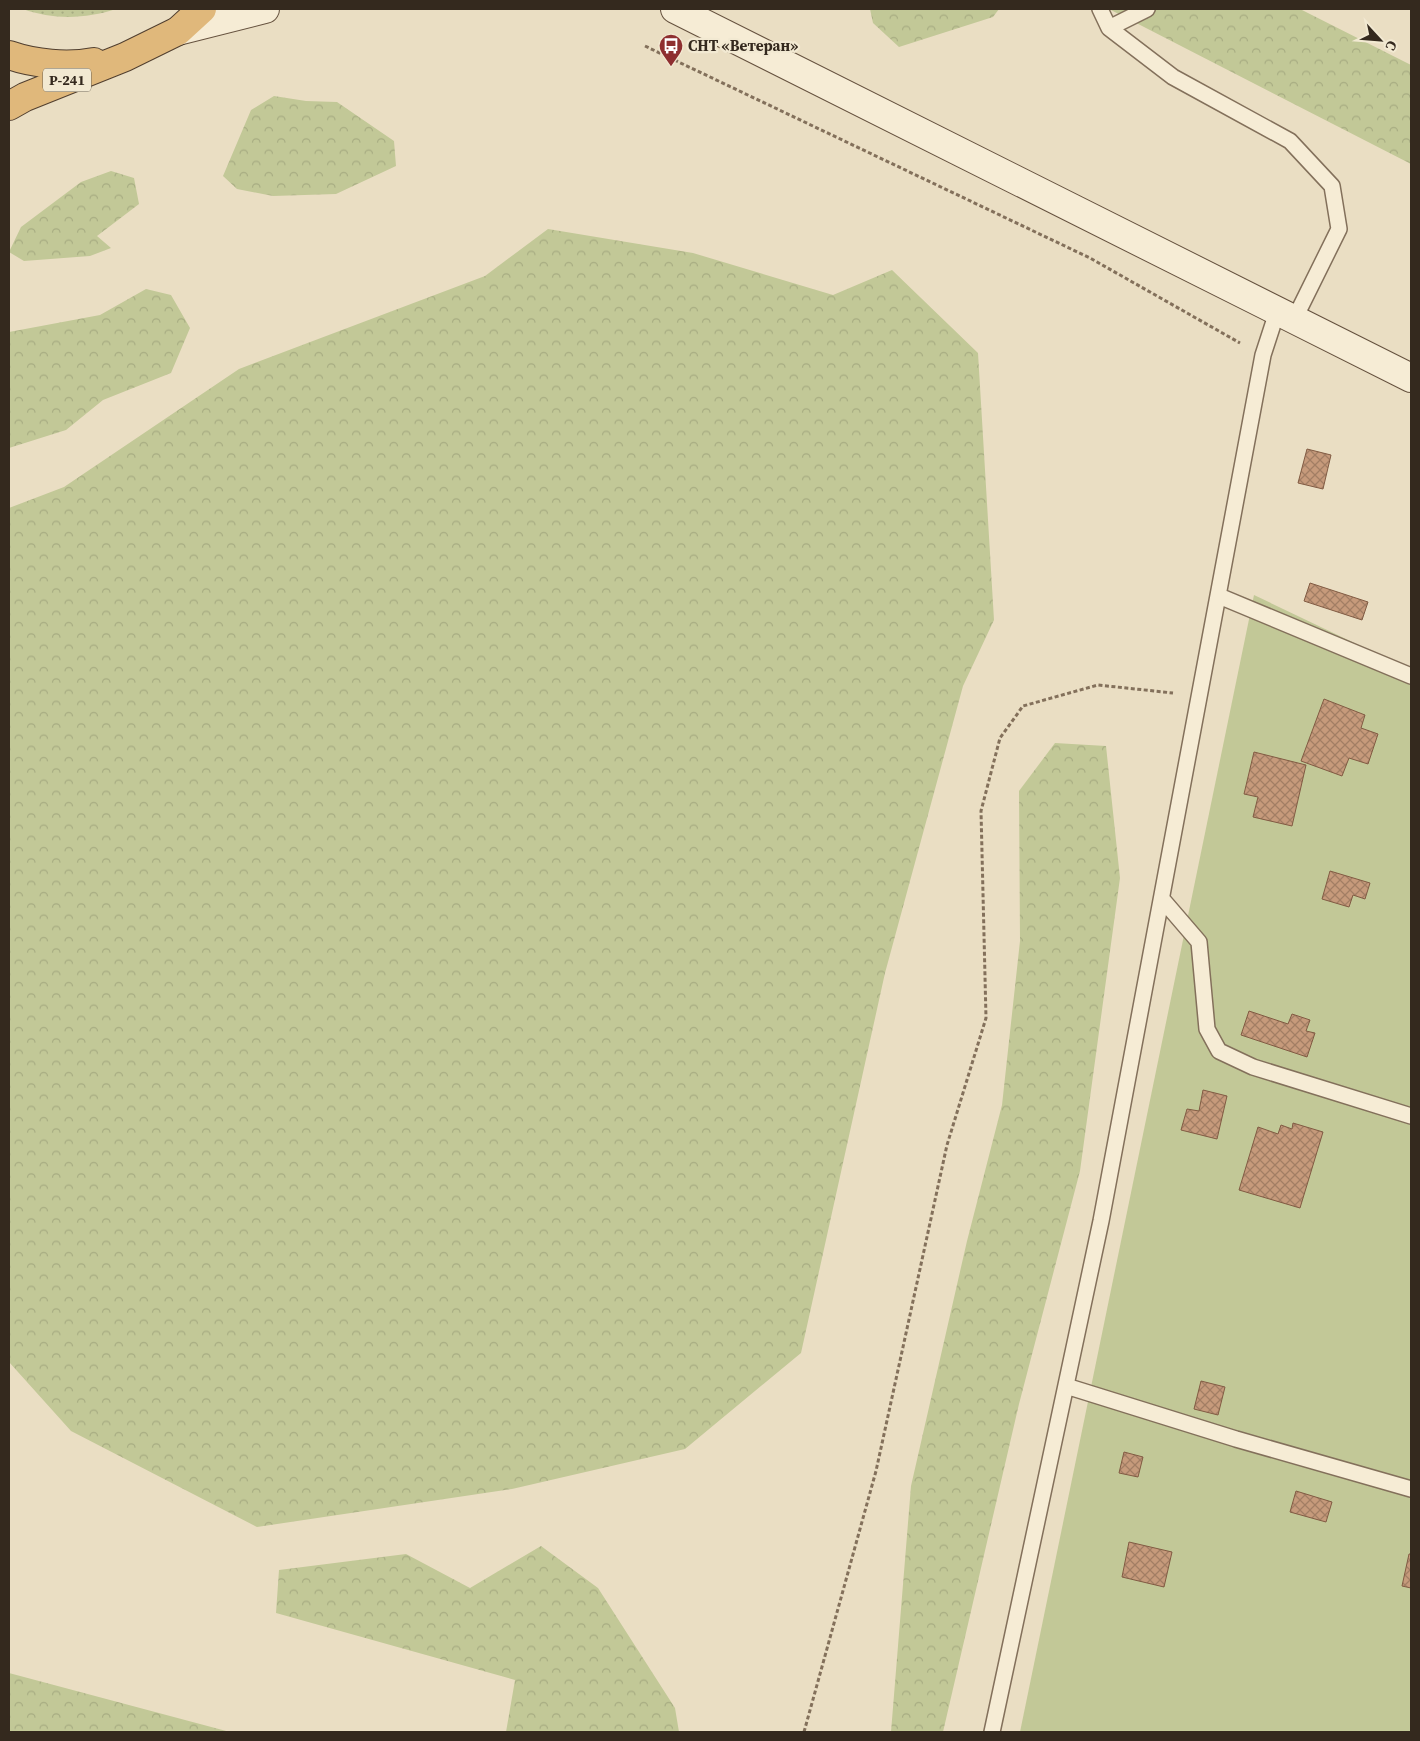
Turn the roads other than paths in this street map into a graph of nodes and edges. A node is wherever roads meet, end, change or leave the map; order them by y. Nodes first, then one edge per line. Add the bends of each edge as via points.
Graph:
1 (202, 9) edge
2 (265, 9) edge
3 (675, 9) edge
4 (1100, 9) edge
5 (1147, 9) edge
6 (1109, 28) junction
7 (178, 31) junction
8 (9, 55) edge
9 (126, 57) junction
10 (9, 106) edge
11 (1286, 316) junction
12 (1411, 378) edge
13 (1219, 596) junction
14 (1411, 676) edge
15 (1162, 899) junction
16 (1411, 1116) edge
17 (1066, 1386) junction
18 (1411, 1489) edge
19 (992, 1732) edge

1 - 7 highway, Р-241
2 - 7 main road
3 - 11 main road
4 - 6 lane
5 - 6 lane
6 - 11 lane via 1173,77 1290,141 1332,186 1340,229
7 - 9 highway, Р-241
8 - 9 highway via 24,60 75,65
9 - 10 highway, Р-241 via 24,97
11 - 12 main road
11 - 13 lane via 1263,355
13 - 14 lane
13 - 15 lane
15 - 16 lane via 1199,942 1206,1029 1219,1051 1253,1067
15 - 17 lane
17 - 18 lane
17 - 19 lane

